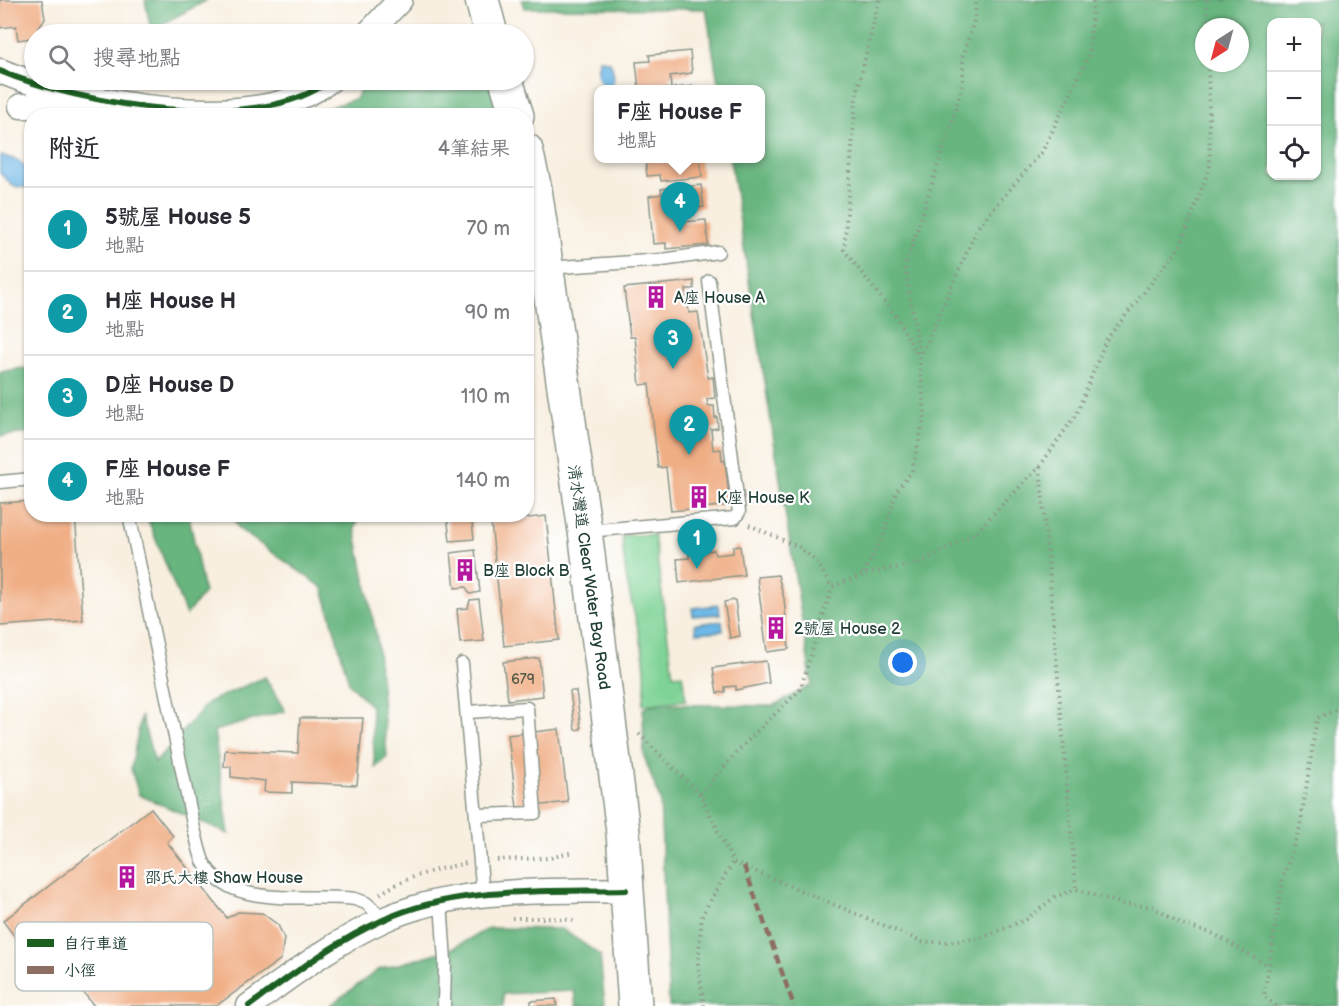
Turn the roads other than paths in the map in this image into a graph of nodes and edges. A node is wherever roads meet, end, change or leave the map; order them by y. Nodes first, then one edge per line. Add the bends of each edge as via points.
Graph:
1 (400, 0) edge
2 (482, 0) edge
3 (377, 24) edge
4 (489, 24) edge
5 (0, 71) edge
6 (24, 78) edge
7 (63, 90) edge
8 (315, 90) edge
9 (509, 90) edge
10 (21, 106) dead end
11 (91, 108) edge
12 (136, 108) edge
13 (228, 108) edge
14 (515, 108) edge
15 (534, 197) edge
16 (718, 252) dead end
17 (546, 268) junction
18 (709, 281) dead end
19 (24, 480) edge
20 (0, 482) edge
21 (131, 522) edge
22 (585, 531) junction
23 (462, 664) dead end
24 (468, 712) junction
25 (478, 815) junction
26 (626, 890) junction
27 (483, 895) junction
28 (441, 902) junction
29 (384, 919) junction
30 (249, 1006) edge
31 (444, 1006) edge
32 (635, 1006) edge

1 - 3 street
2 - 4 main road
5 - 6 street
7 - 12 street
8 - 13 street via 275,105
9 - 14 main road
10 - 11 street
15 - 17 main road, 清水灣道 Clear Water Bay Road
16 - 17 lane
17 - 22 main road, 清水灣道 Clear Water Bay Road
18 - 22 lane via 740,504 735,518
19 - 20 lane
21 - 29 lane via 204,862 223,885 252,895 355,899
22 - 26 main road, 清水灣道 Clear Water Bay Road via 623,832
23 - 24 lane
24 - 25 lane
24 - 25 lane via 527,708 535,813
25 - 27 lane
26 - 27 street
26 - 32 main road, 清水灣道 Clear Water Bay Road
27 - 28 street
28 - 29 street
28 - 31 lane
29 - 30 street via 312,961

